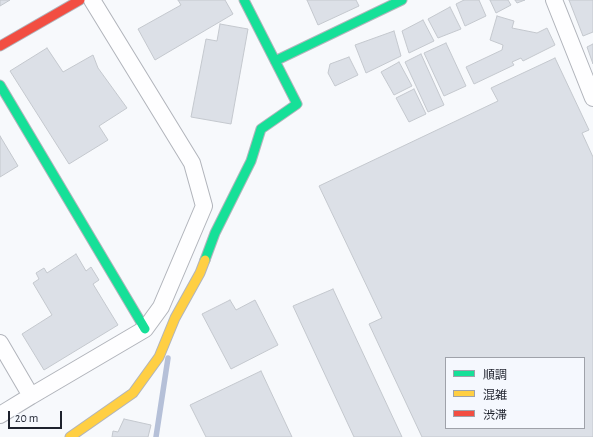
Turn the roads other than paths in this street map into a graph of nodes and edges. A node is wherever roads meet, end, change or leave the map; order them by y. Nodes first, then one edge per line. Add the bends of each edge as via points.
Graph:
1 (80, 0) edge
2 (92, 0) edge
3 (244, 0) edge
4 (402, 0) edge
5 (554, 0) edge
6 (0, 46) edge
7 (275, 61) junction
8 (0, 85) edge
9 (593, 98) edge
10 (145, 329) junction
11 (0, 343) edge
12 (32, 396) junction
13 (0, 415) edge
14 (70, 437) edge

1 - 6 street
2 - 10 street via 192,163 204,206 161,307
3 - 7 street
4 - 7 street
5 - 9 street
7 - 14 street via 297,104 261,129 251,161 215,233 200,273 175,318 159,357 133,393
8 - 10 street
10 - 12 street
11 - 12 street
12 - 13 street

